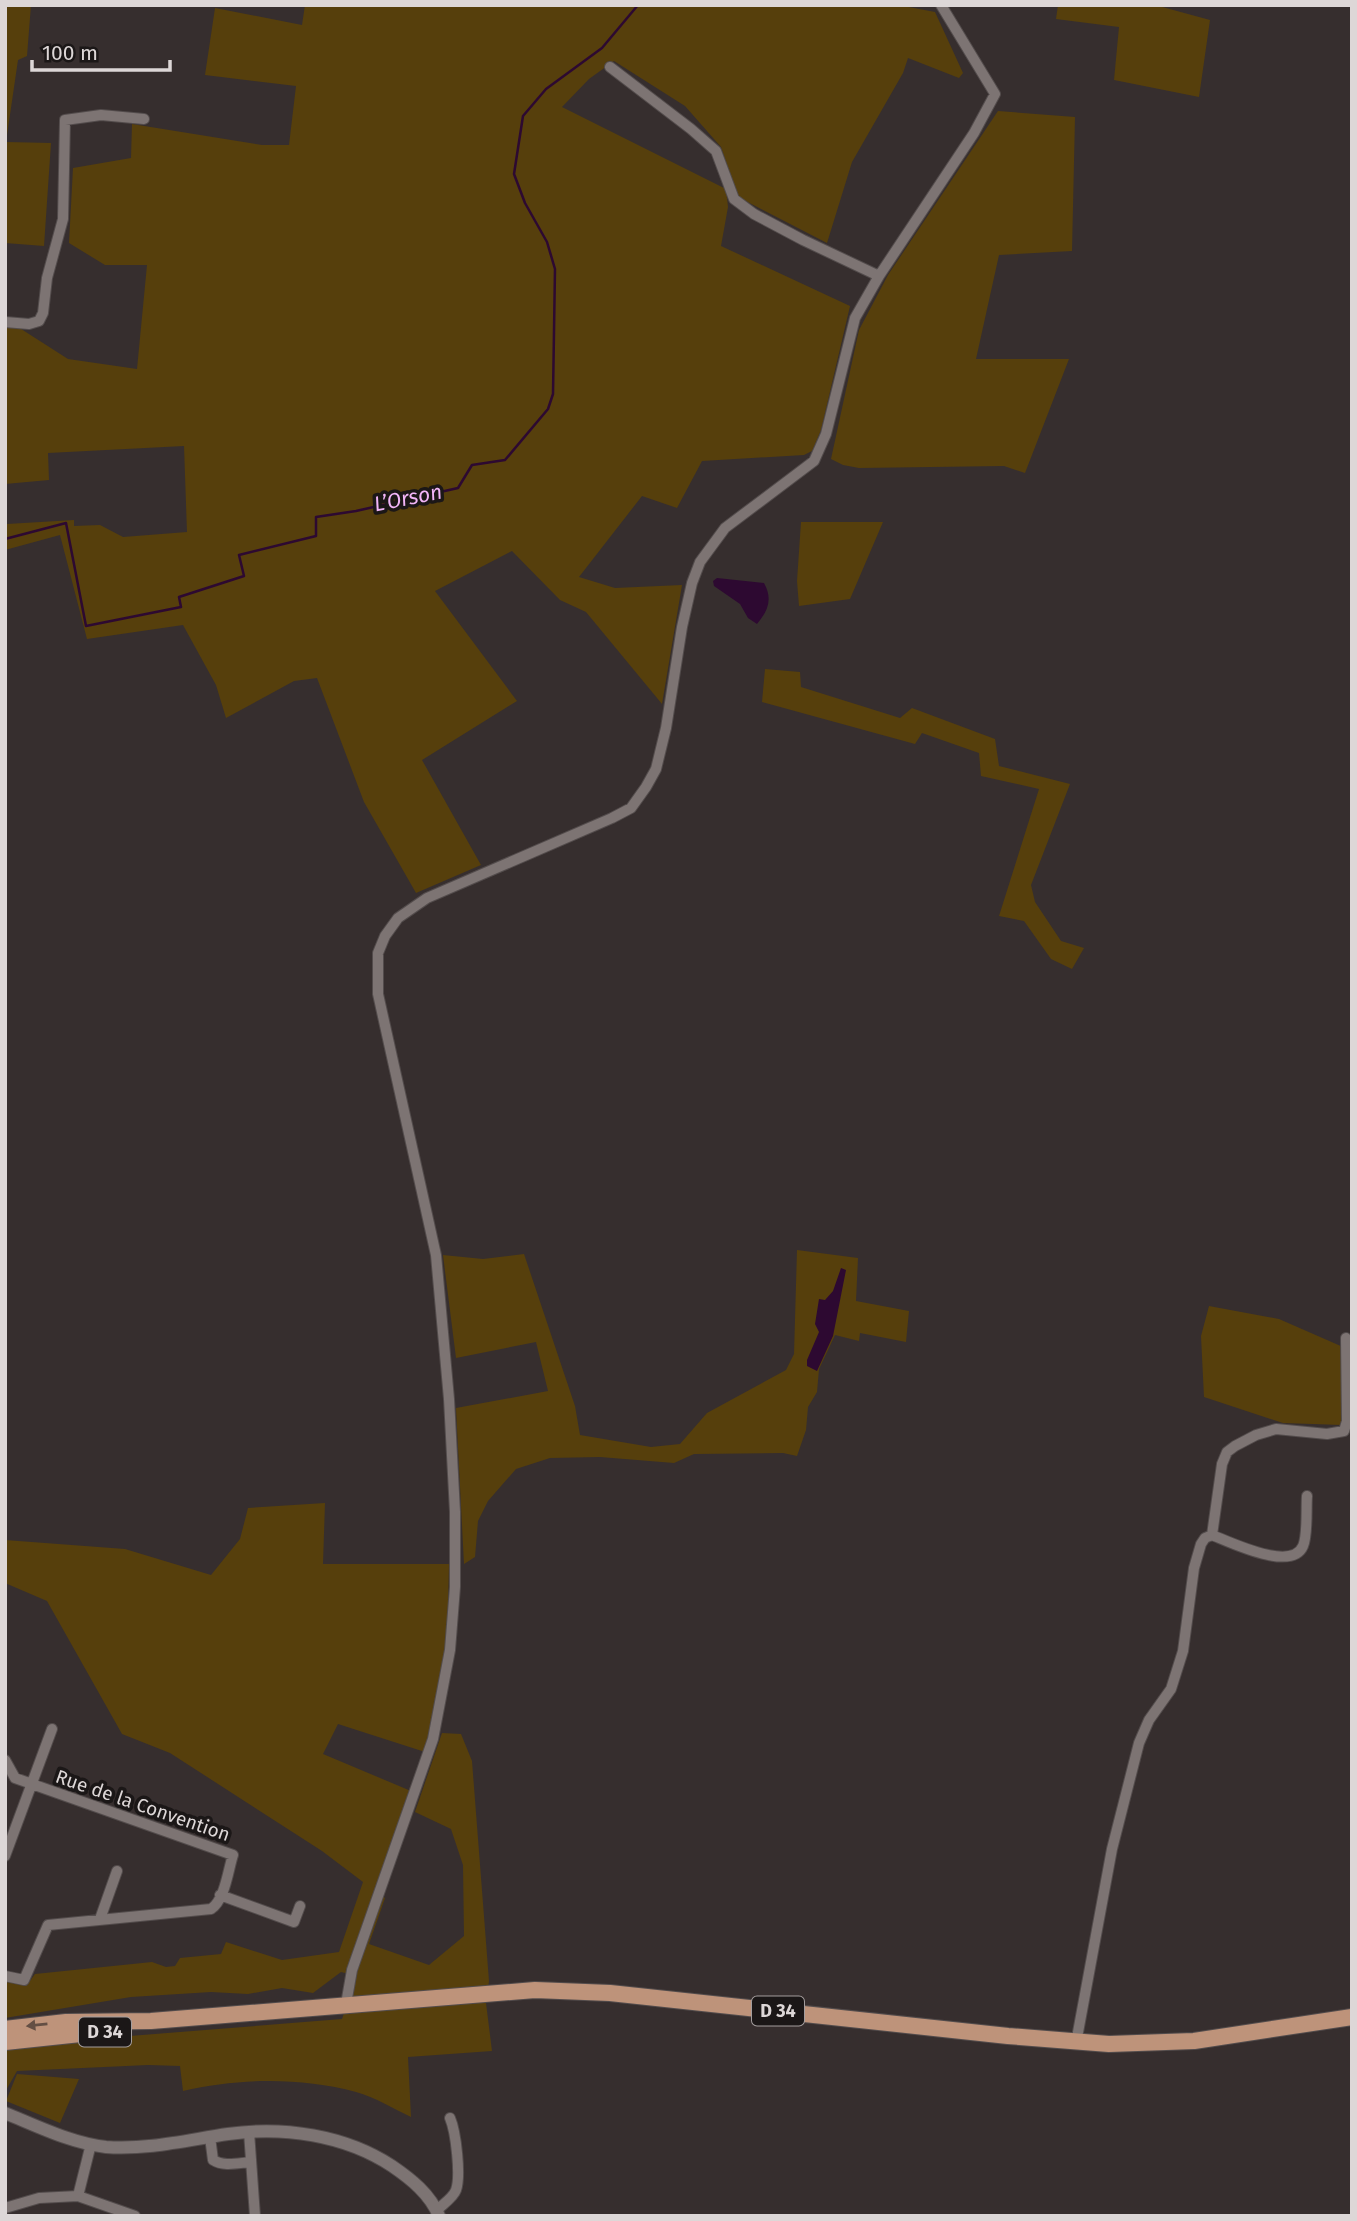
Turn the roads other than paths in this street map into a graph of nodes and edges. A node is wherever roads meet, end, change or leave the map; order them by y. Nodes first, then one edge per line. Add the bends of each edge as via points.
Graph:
1 (941, 5) edge
2 (610, 67) dead end
3 (144, 119) dead end
4 (879, 276) junction
5 (5, 322) edge
6 (1346, 1338) dead end
7 (1307, 1496) dead end
8 (1212, 1535) junction
9 (52, 1729) dead end
10 (5, 1760) edge
11 (33, 1785) junction
12 (5, 1856) edge
13 (117, 1871) dead end
14 (220, 1895) junction
15 (300, 1906) dead end
16 (100, 1919) junction
17 (5, 1976) edge
18 (346, 2004) junction
19 (202, 2016) junction
20 (1352, 2017) edge
21 (5, 2029) edge
22 (5, 2042) edge
23 (1076, 2043) junction
24 (5, 2113) edge
25 (450, 2118) dead end
26 (249, 2132) junction
27 (210, 2137) junction
28 (91, 2144) junction
29 (251, 2162) junction
30 (78, 2196) junction
31 (5, 2208) edge
32 (438, 2213) edge
33 (135, 2216) edge
34 (255, 2216) edge

1 - 4 street via 995,94
2 - 4 street via 716,151 734,199 754,214
3 - 5 street via 101,115 65,120 63,219 43,313 29,324
4 - 18 street via 855,318 826,434 814,461 725,528 700,562 684,616 658,759 631,808 427,898 398,918 378,953 378,994 436,1255 450,1416 455,1587 450,1650 433,1739 352,1970
6 - 8 street via 1344,1431 1276,1429 1227,1452
7 - 8 street via 1304,1545 1296,1555 1288,1558 1249,1550
8 - 23 street via 1201,1544 1194,1568 1183,1651 1171,1689 1139,1743 1112,1849
9 - 11 street
10 - 11 street via 15,1779
11 - 12 street
11 - 14 street, Rue de la Convention via 233,1856
13 - 16 street
14 - 15 street via 294,1922
14 - 16 street via 211,1909
16 - 17 street via 47,1925 24,1980
18 - 19 main road, D 34
18 - 23 main road, D 34 via 516,1991 589,1992
19 -> 21 main road, D 34
19 - 22 main road, D 34 via 192,2022
20 - 23 main road, D 34 via 1174,2043
24 - 28 street
25 - 32 street via 457,2183
26 - 27 street
26 - 29 street
26 - 32 street via 296,2132 360,2150 383,2160 420,2187
27 - 28 street via 140,2148
27 - 29 street via 217,2163
28 - 30 street
29 - 34 street
30 - 31 street
30 - 33 street

